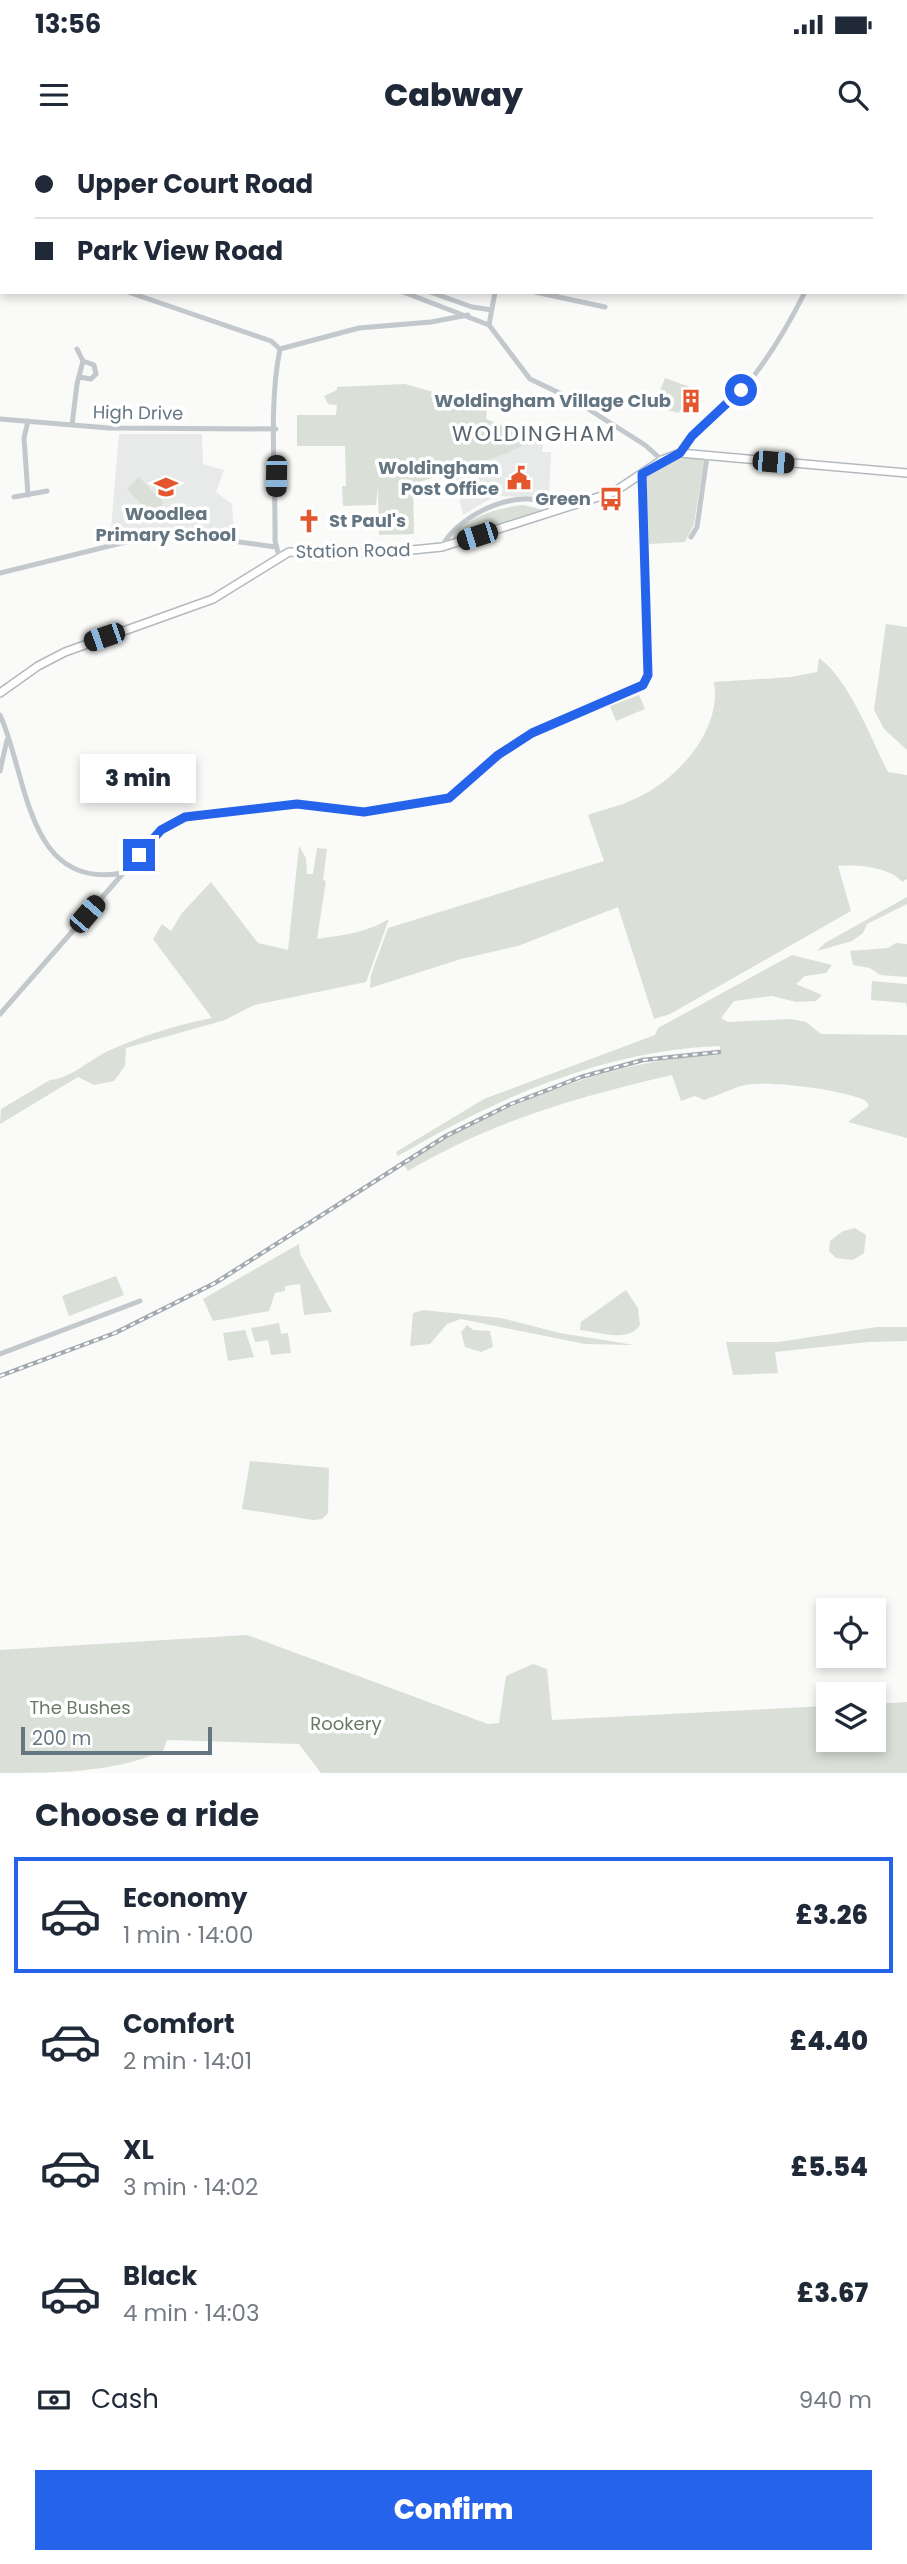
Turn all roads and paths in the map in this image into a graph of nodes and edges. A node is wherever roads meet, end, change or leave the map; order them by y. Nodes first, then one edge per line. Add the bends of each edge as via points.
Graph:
1 (134, 294) edge
2 (409, 294) edge
3 (436, 294) edge
4 (495, 294) edge
5 (544, 294) edge
6 (804, 294) edge
7 (606, 307) dead end
8 (492, 310) junction
9 (468, 315) junction
10 (489, 325) junction
11 (77, 349) dead end
12 (279, 349) junction
13 (83, 361) junction
14 (79, 377) junction
15 (0, 418) edge
16 (28, 421) junction
17 (72, 425) junction
18 (276, 429) junction
19 (680, 453) junction
20 (707, 457) junction
21 (662, 460) junction
22 (907, 473) edge
23 (642, 474) junction
24 (47, 491) dead end
25 (28, 495) junction
26 (14, 497) dead end
27 (556, 510) junction
28 (691, 537) dead end
29 (276, 547) junction
30 (443, 547) junction
31 (279, 556) junction
32 (0, 573) edge
33 (0, 693) edge
34 (0, 715) edge
35 (7, 730) junction
36 (0, 771) edge
37 (123, 873) junction
38 (0, 1014) edge
39 (140, 1301) dead end
40 (0, 1354) edge

1 - 12 street via 271,341
2 - 9 street
3 - 8 street
4 - 8 street
5 - 7 street
6 - 19 street via 757,370
8 - 10 street
9 - 10 street
9 - 12 street via 359,328
10 - 21 street via 530,379 574,400
11 - 13 street
12 - 18 street
13 - 14 street
13 - 14 street via 94,365 96,374 91,379
14 - 17 street
15 - 16 street, High Drive
16 - 17 street, High Drive
16 - 25 street via 24,438
17 - 18 street, High Drive
18 - 29 street
19 - 20 street
19 - 21 street, Station Road
20 - 22 street
20 - 28 street via 697,527
21 - 23 street, Station Road
23 - 27 street, Station Road via 614,492
23 - 37 street via 648,675 643,685 532,733 498,755 449,798 364,812 297,804 185,817 161,830
24 - 25 street
25 - 26 street
27 - 30 street, Station Road
27 - 30 street via 539,501 494,504 451,532
29 - 31 street
29 - 32 street via 166,532
30 - 31 street, Station Road
31 - 33 street, Station Road via 213,599 65,652
34 - 35 street
35 - 36 street
35 - 37 street via 24,795 52,853 85,874
37 - 38 street
39 - 40 street

